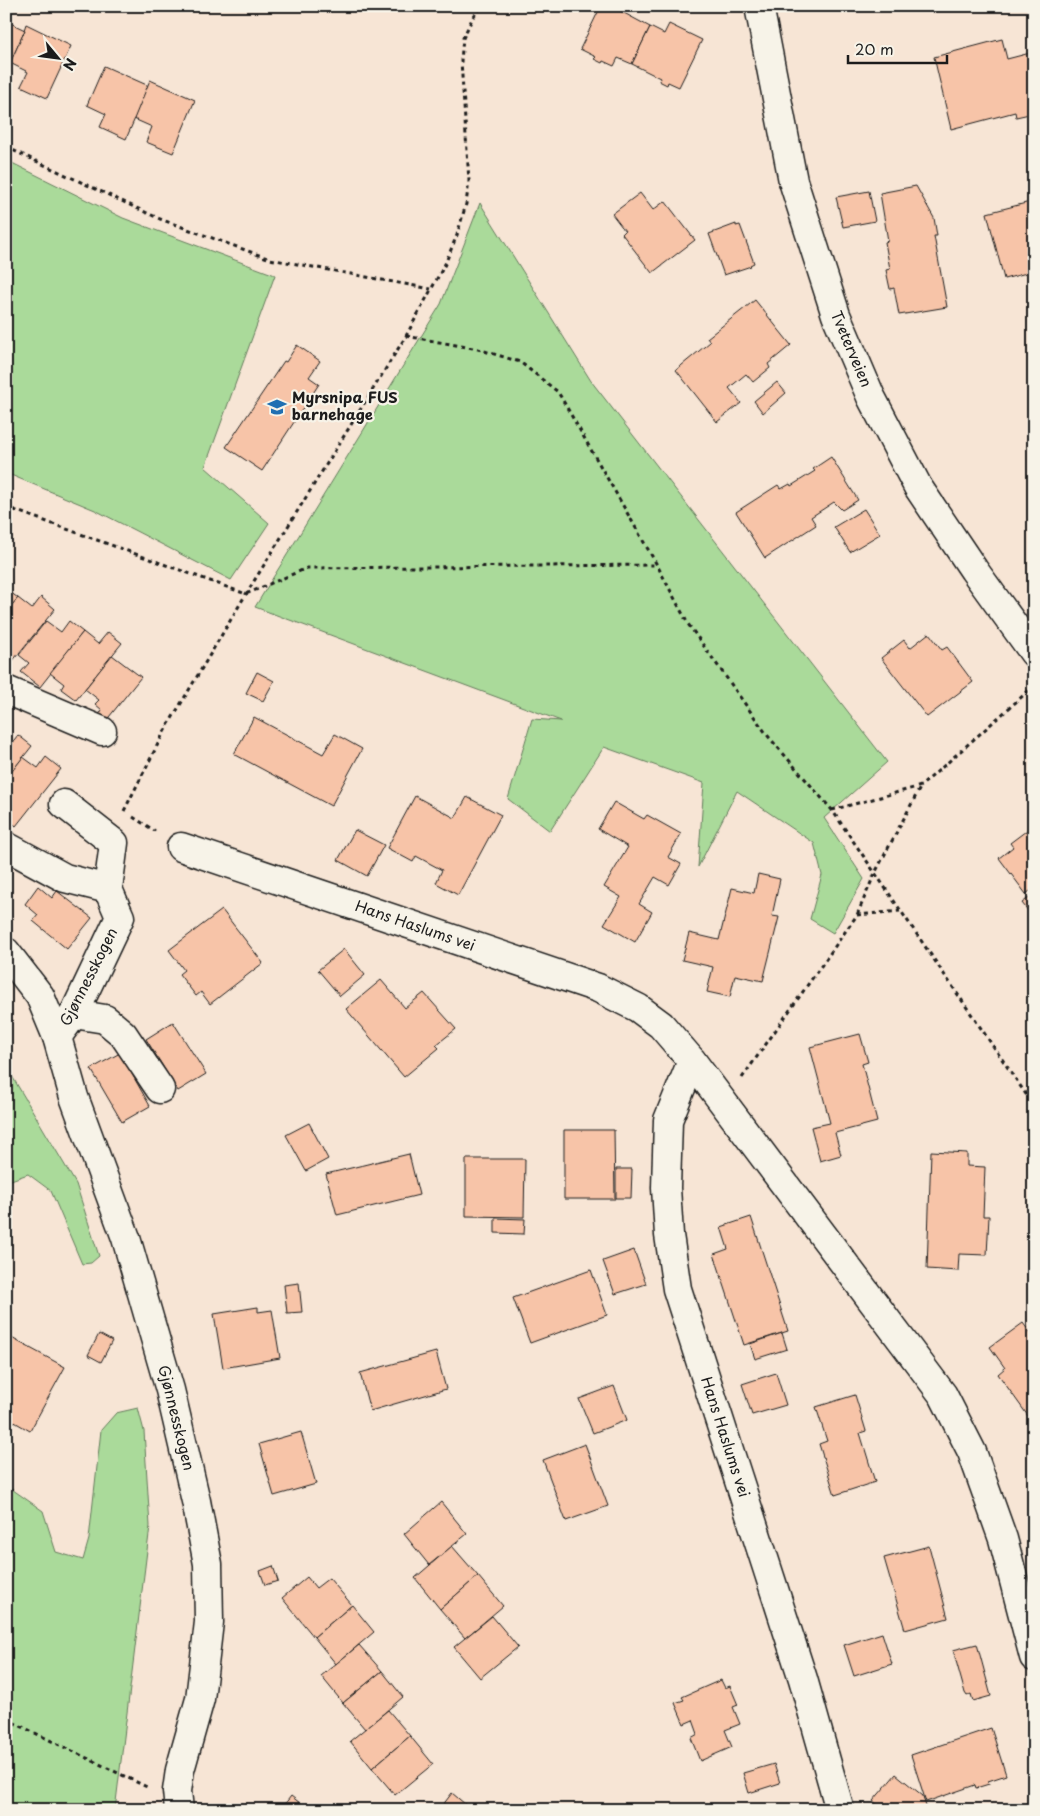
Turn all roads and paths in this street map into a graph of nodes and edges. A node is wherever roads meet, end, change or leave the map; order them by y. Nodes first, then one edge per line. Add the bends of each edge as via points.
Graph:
1 (482, 6) edge
2 (759, 6) edge
3 (6, 147) edge
4 (431, 289) junction
5 (406, 336) junction
6 (6, 508) edge
7 (657, 565) junction
8 (246, 594) junction
9 (1034, 653) edge
10 (1034, 686) edge
11 (6, 690) edge
12 (102, 731) dead end
13 (921, 786) junction
14 (64, 804) dead end
15 (832, 810) junction
16 (132, 816) dead end
17 (114, 842) junction
18 (6, 846) edge
19 (181, 847) joint
20 (875, 873) junction
21 (108, 889) junction
22 (900, 911) junction
23 (857, 914) junction
24 (6, 952) edge
25 (74, 1014) junction
26 (57, 1037) junction
27 (692, 1061) junction
28 (160, 1089) dead end
29 (724, 1103) junction
30 (1034, 1106) edge
31 (1034, 1657) edge
32 (6, 1719) edge
33 (178, 1800) edge
34 (840, 1810) edge

1 - 4 path via 463,38 461,61 468,181 466,204 458,235
2 - 9 street, Tveterveien via 793,181 840,324 871,397 918,487
3 - 4 path via 160,218 270,260
4 - 5 path
5 - 7 path via 478,348 520,362 558,392
5 - 8 path
6 - 8 path
7 - 8 path via 306,568
7 - 15 path via 688,624 768,736
8 - 17 path via 164,732 124,811
10 - 13 path
11 - 12 street
13 - 15 path
13 - 20 path
14 - 17 street
15 - 20 path
16 - 19 path
17 - 21 street
18 - 21 street via 65,878
19 - 27 street, Hans Haslums vei via 598,988 638,1008 661,1025
20 - 22 path
20 - 23 path
21 - 25 street, Gjønnesskogen via 120,917
22 - 23 path
22 - 30 path
23 - 29 path
24 - 26 street, Gjønnesskogen via 40,996
25 - 26 street, Gjønnesskogen
25 - 28 street via 105,1019 123,1034
26 - 33 street, Gjønnesskogen via 74,1097 126,1238 170,1390 208,1564 209,1622 200,1700 180,1770
27 - 29 street, Hans Haslums vei
27 - 34 street, Hans Haslums vei via 668,1120 666,1188 677,1289 803,1679
29 - 31 street, Hans Haslums vei via 943,1395 972,1452 997,1522
32 - 33 path

